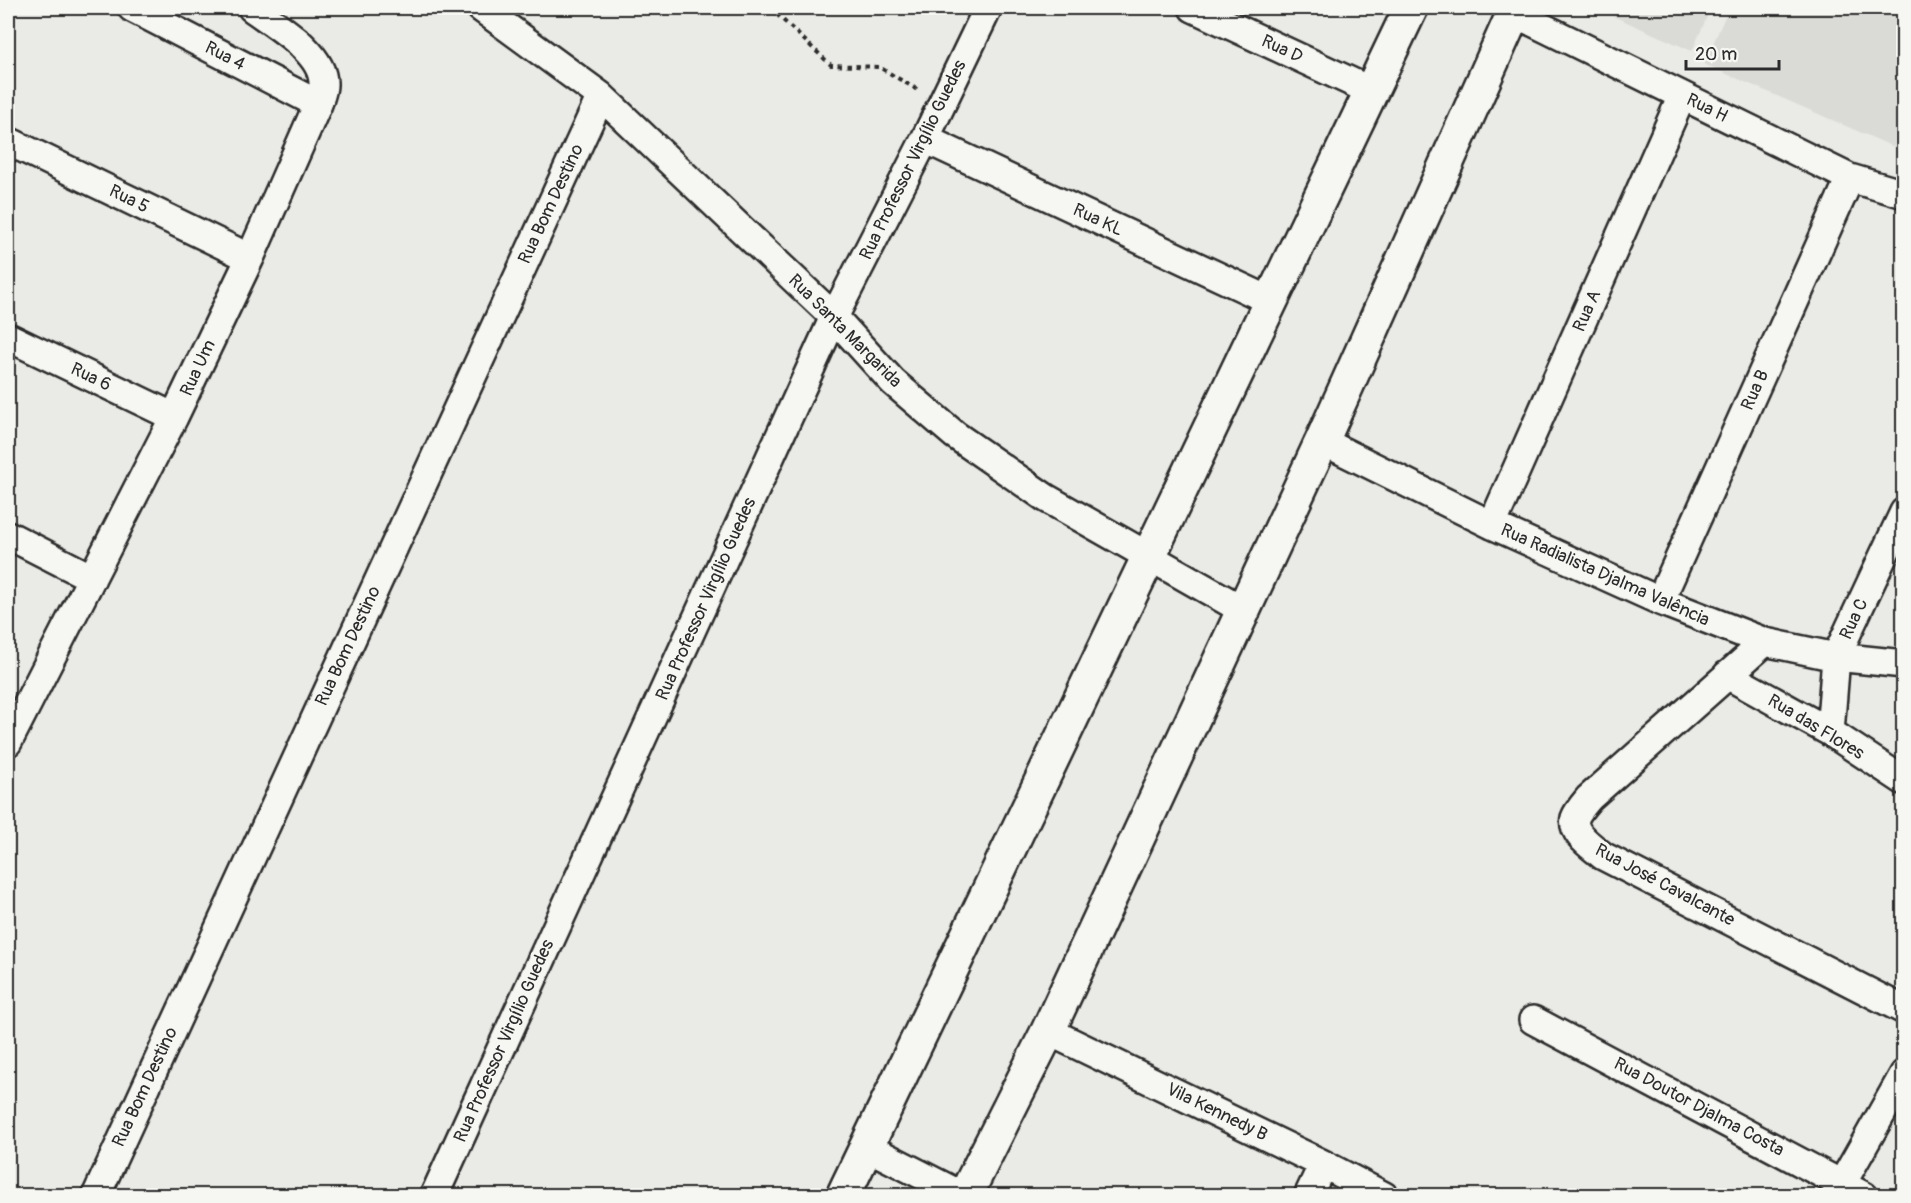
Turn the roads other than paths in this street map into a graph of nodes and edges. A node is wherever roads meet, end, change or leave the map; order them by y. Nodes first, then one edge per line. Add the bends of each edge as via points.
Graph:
1 (132, 8) edge
2 (252, 8) edge
3 (481, 8) edge
4 (988, 8) edge
5 (1193, 8) edge
6 (1410, 8) edge
7 (1515, 10) edge
8 (1371, 91) junction
9 (601, 96) junction
10 (1682, 96) junction
11 (318, 104) junction
12 (925, 139) junction
13 (8, 141) edge
14 (1850, 178) junction
15 (1904, 194) edge
16 (250, 258) junction
17 (1271, 301) junction
18 (834, 317) junction
19 (8, 337) edge
20 (174, 417) junction
21 (1322, 441) junction
22 (1904, 512) edge
23 (1492, 525) junction
24 (8, 535) edge
25 (1149, 557) junction
26 (92, 578) junction
27 (1660, 601) junction
28 (1243, 610) junction
29 (1765, 642) junction
30 (1836, 657) junction
31 (1904, 664) edge
32 (1727, 675) junction
33 (1830, 732) junction
34 (8, 739) edge
35 (1904, 782) edge
36 (1904, 1010) edge
37 (1533, 1020) dead end
38 (1048, 1031) junction
39 (1904, 1074) edge
40 (865, 1146) junction
41 (1323, 1164) junction
42 (1847, 1191) edge
43 (96, 1196) edge
44 (434, 1196) edge
45 (843, 1196) edge
46 (964, 1196) edge
47 (1308, 1196) edge
48 (1384, 1196) edge

1 - 11 street, Rua 4
2 - 11 street, Rua Um via 310,53 320,67 323,85
3 - 9 street, Rua Santa Margarida
4 - 12 street, Rua Professor Virgílio Guedes
5 - 8 street, Rua D
6 - 8 street
7 - 10 street, Rua H
7 - 21 street
8 - 17 street
9 - 18 street, Rua Santa Margarida
9 - 43 street, Rua Bom Destino
10 - 14 street, Rua H
10 - 23 street, Rua A
11 - 16 street, Rua Um
12 - 17 street, Rua KL
12 - 18 street, Rua Professor Virgílio Guedes
13 - 16 street, Rua 5
14 - 15 street, Rua H
14 - 27 street, Rua B
16 - 20 street, Rua Um
17 - 25 street
18 - 25 street, Rua Santa Margarida via 893,382 955,435 1046,498
18 - 44 street, Rua Professor Virgílio Guedes
19 - 20 street, Rua 6
20 - 26 street, Rua Um
21 - 23 street, Rua Radialista Djalma Valência
21 - 28 street
22 - 30 street, Rua C
23 - 27 street, Rua Radialista Djalma Valência
24 - 26 street
25 - 28 street, Rua Santa Margarida
25 - 40 street
26 - 34 street, Rua Um
27 - 29 street, Rua Radialista Djalma Valência
28 - 38 street
29 - 30 street, Rua Radialista Djalma Valência
29 - 32 street, Rua José Cavalcante
30 - 31 street, Rua Radialista Djalma Valência
30 - 33 street, Rua C
32 - 33 street, Rua das Flores
32 - 36 street, Rua José Cavalcante via 1588,798 1575,817 1579,834 1603,856
33 - 35 street, Rua das Flores
37 - 42 street, Rua Doutor Djalma Costa
38 - 41 street, Vila Kennedy B
38 - 46 street
39 - 42 street
40 - 45 street
40 - 46 street
41 - 47 street
41 - 48 street, Vila Kennedy B

